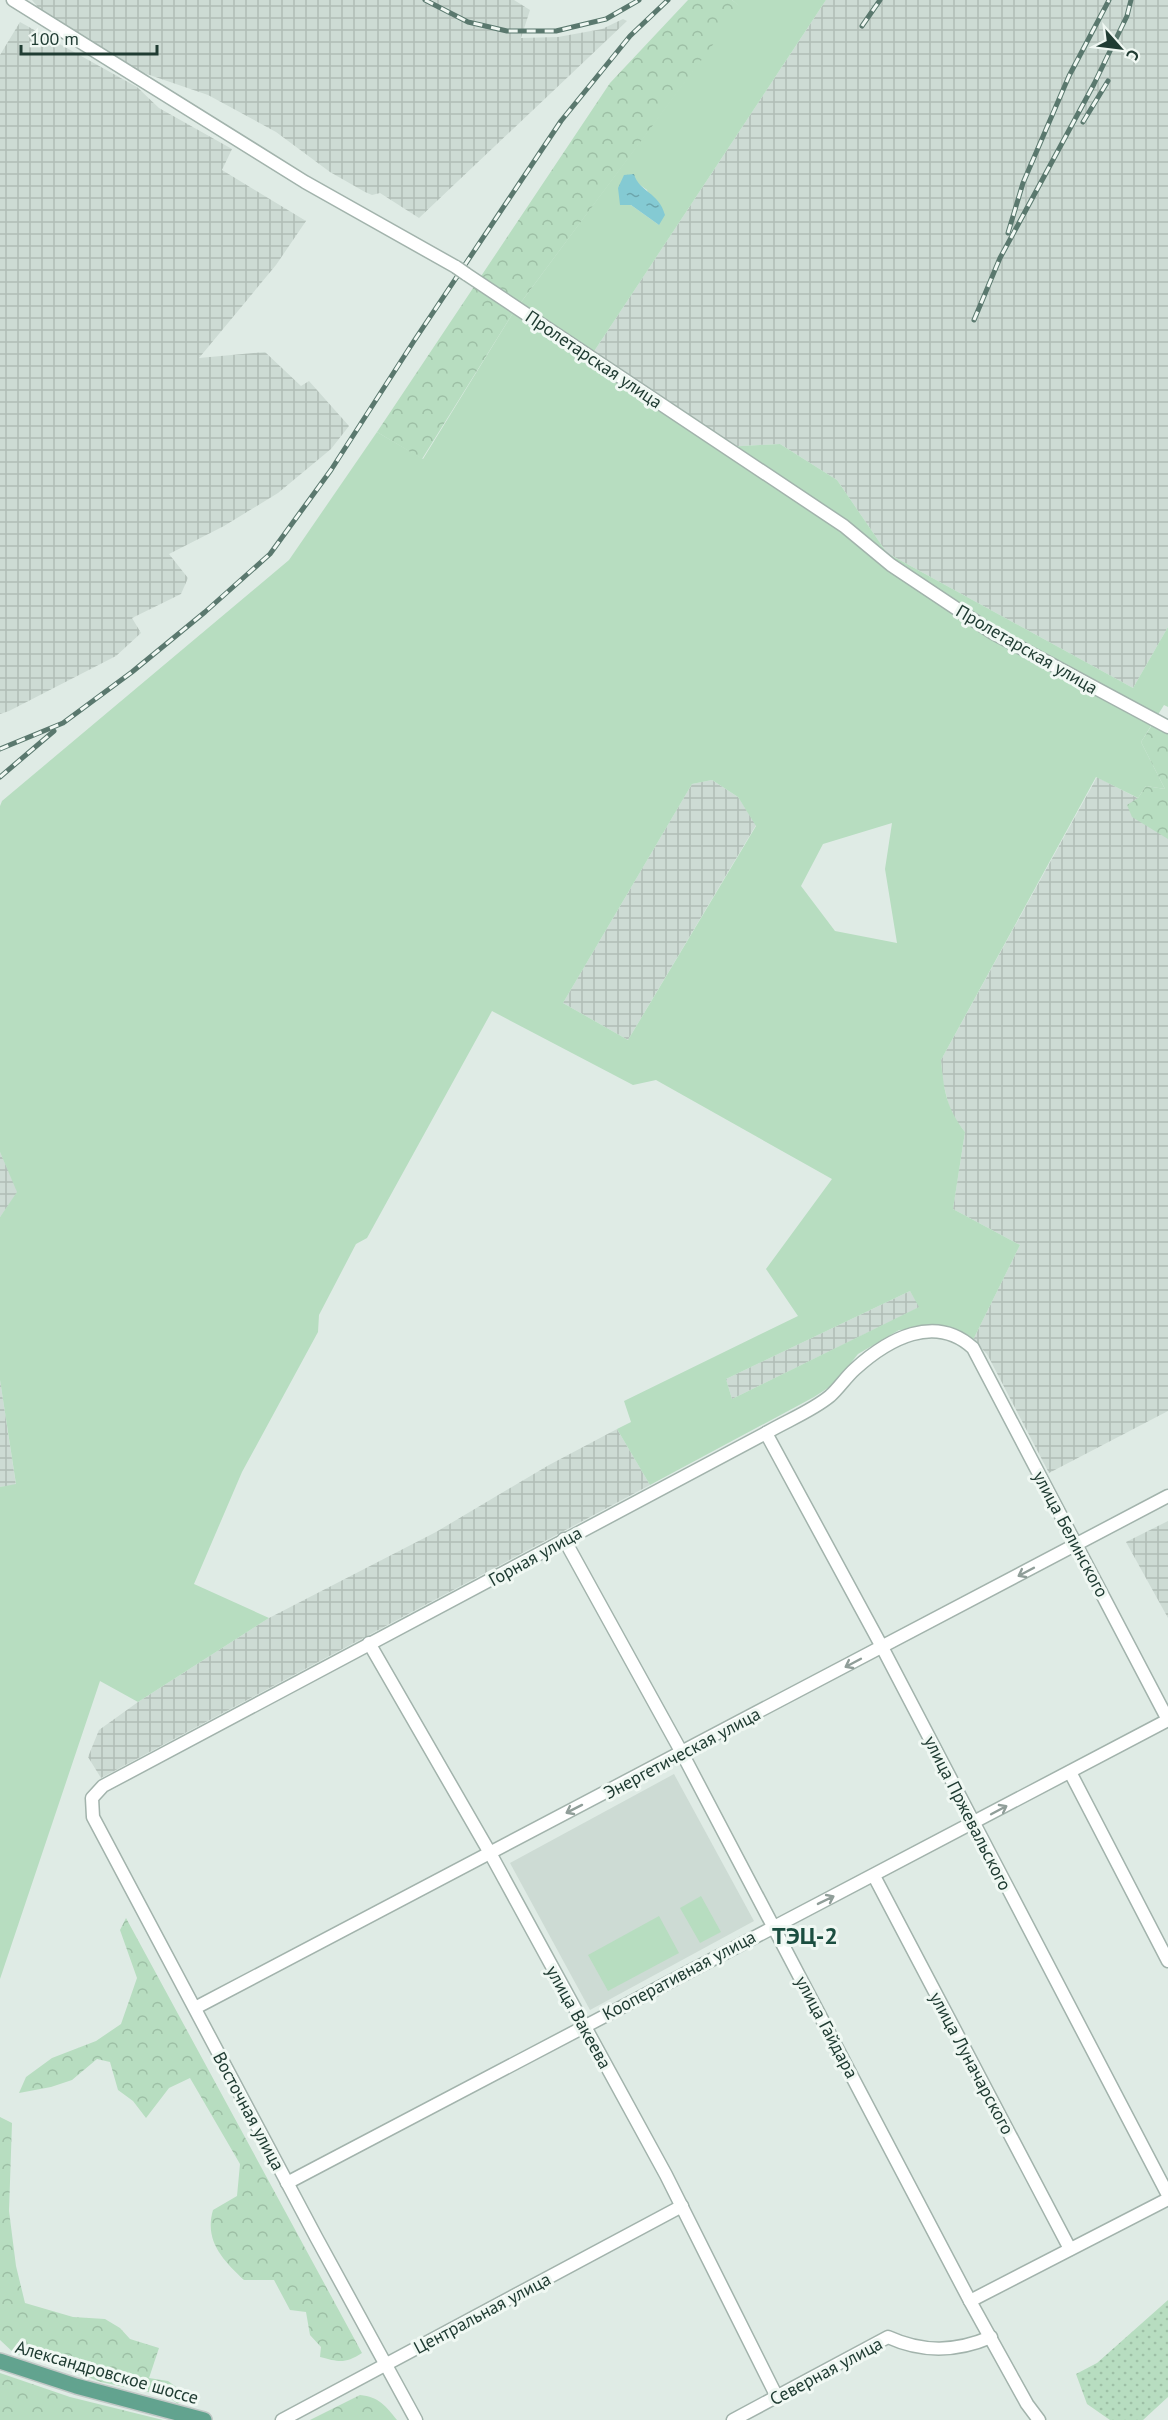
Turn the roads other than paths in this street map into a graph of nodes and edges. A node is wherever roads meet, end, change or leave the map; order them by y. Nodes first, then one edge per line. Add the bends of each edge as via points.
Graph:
1 (13, 0) edge
2 (1168, 726) edge
3 (974, 1348) joint
4 (766, 1433) junction
5 (1168, 1496) edge
6 (564, 1539) junction
7 (1077, 1544) junction
8 (369, 1643) junction
9 (882, 1647) junction
10 (1168, 1720) edge
11 (682, 1753) junction
12 (1070, 1772) junction
13 (92, 1798) joint
14 (973, 1824) junction
15 (490, 1853) junction
16 (874, 1876) junction
17 (774, 1926) junction
18 (1168, 1961) edge
19 (195, 2008) junction
20 (583, 2025) junction
21 (287, 2183) junction
22 (1168, 2197) edge
23 (681, 2206) junction
24 (1070, 2249) junction
25 (970, 2301) junction
26 (991, 2337) junction
27 (0, 2361) edge
28 (386, 2365) junction
29 (777, 2397) junction
30 (204, 2420) edge
31 (282, 2420) edge
32 (416, 2420) edge
33 (733, 2420) edge
34 (1039, 2420) edge

1 - 2 street, Пролетарская улица via 305,182 461,271 844,526 891,565 993,633
3 - 4 street, Горная улица via 964,1340 936,1332 911,1333 885,1345 829,1396
3 - 7 street, улица Белинского
4 - 6 street, Горная улица
4 - 9 street, улица Пржевальского
5 - 7 street, Энергетическая улица
6 - 8 street, Горная улица
6 - 11 street, улица Гайдара
7 -> 9 street, Энергетическая улица
7 - 10 street, улица Белинского
8 - 13 street, Горная улица via 102,1786
8 - 15 street, улица Вакеева
9 -> 11 street, Энергетическая улица
9 - 14 street, улица Пржевальского
10 - 12 street, Кооперативная улица
11 -> 15 street, Энергетическая улица
11 - 17 street, улица Гайдара
14 -> 12 street, Кооперативная улица
12 - 18 street
13 - 19 street, Восточная улица via 93,1816
14 - 16 street, Кооперативная улица
14 - 22 street, улица Пржевальского
15 - 19 street, Энергетическая улица
15 - 20 street, улица Вакеева
17 -> 16 street, Кооперативная улица
16 - 24 street, улица Луначарского
17 - 20 street, Кооперативная улица
17 - 25 street, улица Гайдара
19 - 21 street, Восточная улица
20 - 21 street, Кооперативная улица
20 - 23 street, улица Вакеева
21 - 28 street, Восточная улица
22 - 24 street
23 - 28 street, Центральная улица
23 - 29 street, улица Вакеева
24 - 25 street
25 - 26 street, улица Гайдара
26 - 29 street, Северная улица via 965,2347 941,2350 888,2337
26 - 34 street, улица Гайдара
27 - 30 main road, Александровское шоссе
28 - 31 street, Центральная улица
28 - 32 street, Восточная улица
29 - 33 street, Северная улица

